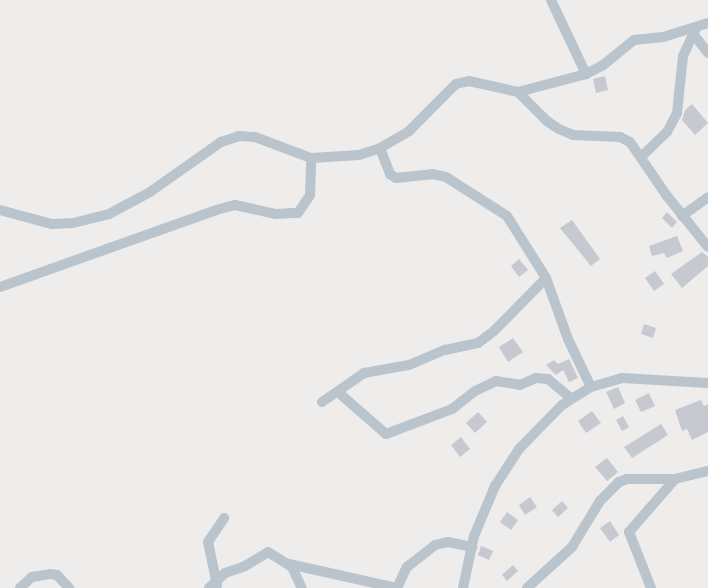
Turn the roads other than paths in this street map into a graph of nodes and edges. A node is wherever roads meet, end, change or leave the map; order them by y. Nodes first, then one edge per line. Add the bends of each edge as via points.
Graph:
1 (551, 0) edge
2 (708, 23) edge
3 (695, 32) junction
4 (708, 53) edge
5 (586, 74) junction
6 (518, 92) junction
7 (380, 148) junction
8 (641, 157) junction
9 (312, 158) junction
10 (708, 197) edge
11 (0, 210) edge
12 (681, 216) junction
13 (708, 247) edge
14 (546, 278) junction
15 (0, 287) edge
16 (708, 382) edge
17 (591, 387) junction
18 (339, 393) junction
19 (571, 398) junction
20 (322, 402) dead end
21 (708, 471) edge
22 (675, 479) junction
23 (224, 518) dead end
24 (471, 547) junction
25 (289, 564) junction
26 (214, 585) edge
27 (20, 588) edge
28 (69, 588) edge
29 (302, 588) edge
30 (396, 588) edge
31 (463, 588) edge
32 (527, 588) edge
33 (651, 588) edge

1 - 5 street
2 - 3 street
3 - 4 street
3 - 5 street via 634,40
3 - 8 street via 682,56 677,113 667,132
5 - 6 street
6 - 7 street via 469,80 456,84 419,122
6 - 8 street via 559,129 573,135 620,137
7 - 9 street via 345,157
7 - 14 street via 396,178 446,177 507,216
8 - 12 street
9 - 11 street via 255,137 239,136 222,142 109,214 52,224
9 - 15 street via 310,195 298,213 276,214 235,205
10 - 12 street
12 - 13 street
14 - 17 street
14 - 18 street via 478,343 444,350 409,365 364,373
16 - 17 street via 622,378
17 - 19 street
18 - 19 street via 386,433 452,409 496,381 520,385 548,379
18 - 20 street
19 - 24 street via 512,458 495,486
21 - 22 street
22 - 32 street via 619,482 600,502 572,547
22 - 33 street via 629,532
23 - 26 street via 208,542
24 - 30 street via 448,542 435,545 407,567
24 - 31 street
25 - 26 street via 268,552
25 - 29 street
25 - 30 street
27 - 28 street via 32,577 50,574

